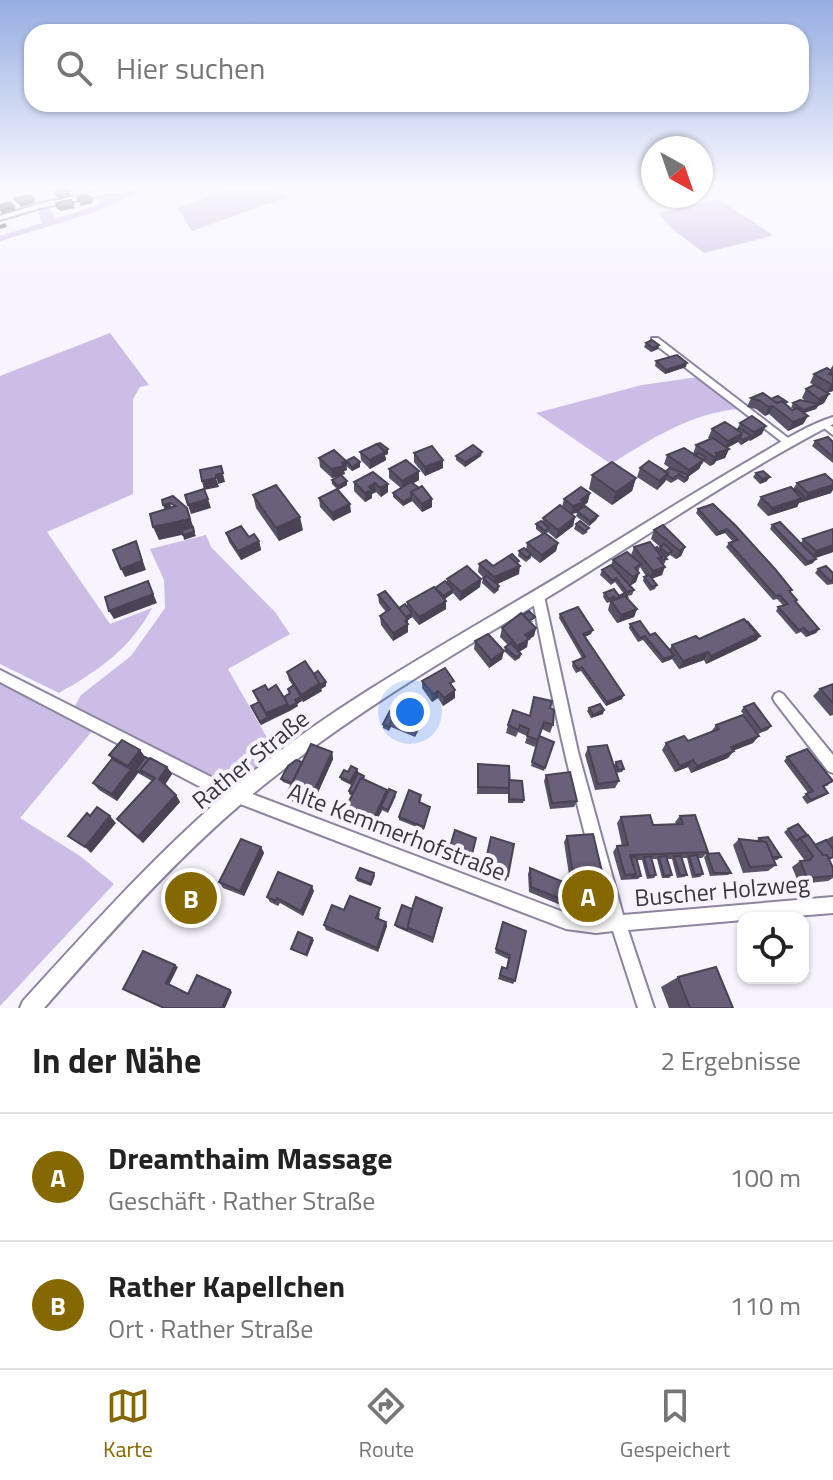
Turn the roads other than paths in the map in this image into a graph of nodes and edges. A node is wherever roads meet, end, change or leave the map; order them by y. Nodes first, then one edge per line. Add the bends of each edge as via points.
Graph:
1 (655, 340) edge
2 (830, 426) edge
3 (789, 443) junction
4 (538, 596) junction
5 (0, 676) edge
6 (779, 698) dead end
7 (833, 766) edge
8 (238, 796) junction
9 (833, 905) edge
10 (616, 923) junction
11 (30, 1008) edge
12 (646, 1008) edge

1 - 3 street
2 - 3 street, Rather Straße
3 - 4 street, Rather Straße
4 - 8 street, Rather Straße via 351,711
4 - 10 street via 558,700
5 - 8 street, Alte Kemmerhofstraße
6 - 7 street
8 - 10 street, Alte Kemmerhofstraße via 553,917 580,924
8 - 11 street, Rather Straße via 142,884
9 - 10 street, Buscher Holzweg
10 - 12 street

